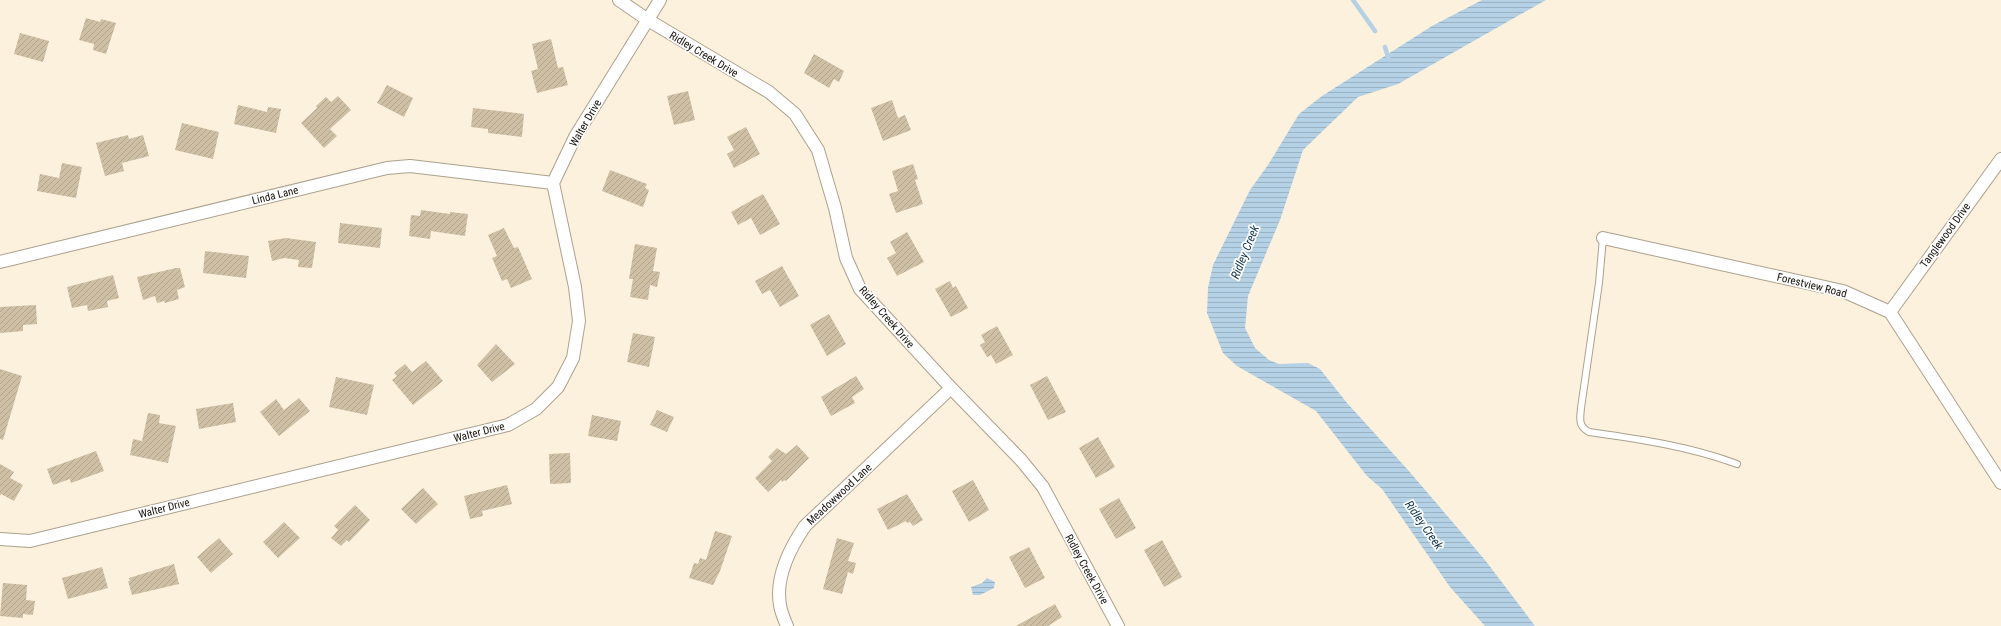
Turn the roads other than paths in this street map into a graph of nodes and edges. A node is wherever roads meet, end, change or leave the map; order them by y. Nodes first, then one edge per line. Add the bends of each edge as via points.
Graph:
1 (619, 0) edge
2 (660, 0) edge
3 (648, 20) junction
4 (2001, 159) edge
5 (553, 183) junction
6 (1603, 238) joint
7 (0, 262) edge
8 (1890, 312) junction
9 (951, 388) junction
10 (1737, 464) dead end
11 (2001, 483) edge
12 (0, 539) edge
13 (787, 626) edge
14 (1118, 626) edge

1 - 3 street, Ridley Creek Drive
2 - 3 street, Walter Drive
3 - 5 street, Walter Drive via 575,137
3 - 9 street, Ridley Creek Drive via 769,92 795,114 818,150 846,258 860,289
4 - 8 street, Tanglewood Drive
5 - 7 street, Linda Lane via 410,166 387,168
5 - 12 street, Walter Drive via 575,287 579,321 573,358 558,386 536,409 509,424 439,442 30,541
6 - 8 street, Forestview Road via 1844,291
6 - 10 lane via 1599,283 1580,408 1582,428 1589,432 1714,455
8 - 11 street
9 - 13 street, Meadowwood Lane via 801,530 792,544 781,574 780,604
9 - 14 street, Ridley Creek Drive via 1021,460 1043,488

